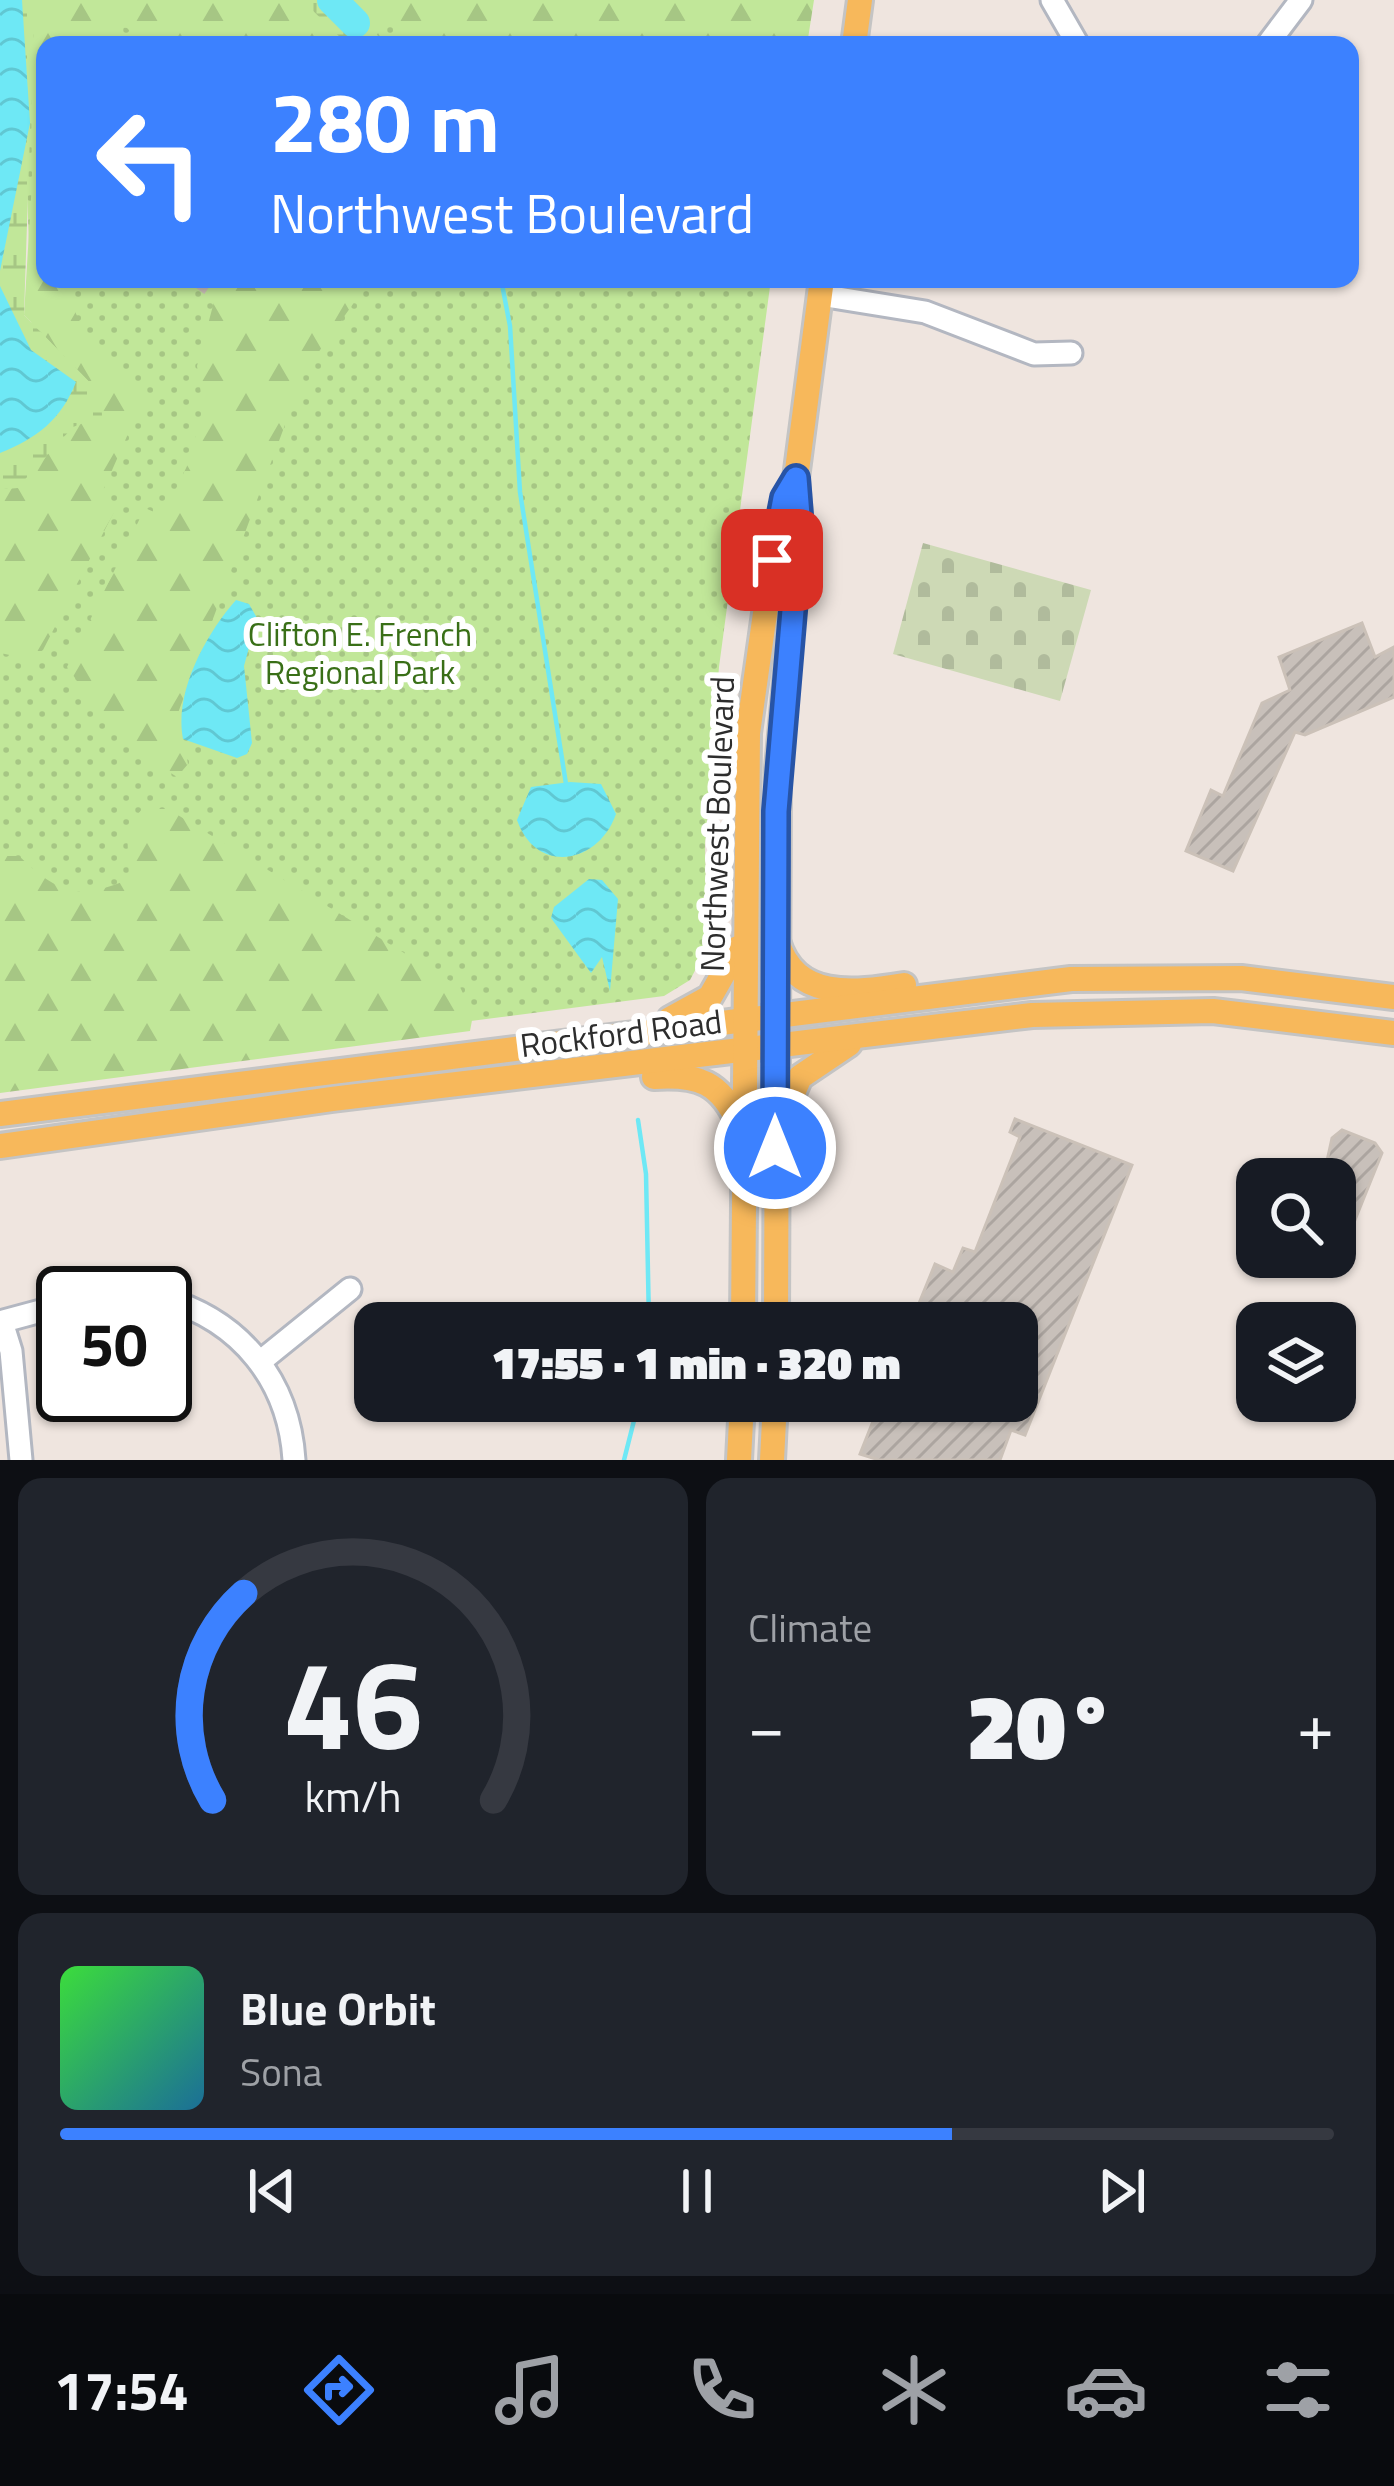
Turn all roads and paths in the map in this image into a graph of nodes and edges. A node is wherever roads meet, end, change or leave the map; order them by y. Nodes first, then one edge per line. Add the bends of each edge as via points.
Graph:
1 (860, 0) edge
2 (1052, 0) edge
3 (1301, 0) edge
4 (855, 36) edge
5 (1073, 36) edge
6 (1274, 36) edge
7 (821, 288) edge
8 (825, 288) edge
9 (1071, 353) dead end
10 (796, 478) junction
11 (775, 930) junction
12 (743, 934) junction
13 (976, 991) junction
14 (1394, 997) edge
15 (776, 1015) junction
16 (743, 1019) junction
17 (1348, 1024) junction
18 (643, 1031) junction
19 (880, 1034) junction
20 (1394, 1034) edge
21 (775, 1047) junction
22 (1394, 1048) edge
23 (743, 1051) junction
24 (564, 1073) junction
25 (0, 1114) edge
26 (743, 1136) junction
27 (0, 1146) edge
28 (775, 1148) junction
29 (350, 1289) dead end
30 (743, 1302) edge
31 (776, 1302) edge
32 (192, 1310) edge
33 (36, 1312) edge
34 (1, 1322) edge
35 (260, 1361) junction
36 (741, 1422) edge
37 (774, 1422) edge
38 (21, 1460) edge
39 (294, 1460) edge
40 (739, 1460) edge
41 (772, 1460) edge

1 - 4 main road
2 - 5 street
3 - 6 street
7 - 10 main road, Northwest Boulevard
8 - 9 street via 925,312 1034,354
10 - 11 main road, Northwest Boulevard via 802,502 778,768
10 - 12 main road, Northwest Boulevard via 778,522 753,688
11 - 13 main road via 791,968 823,990 951,981
11 - 15 main road, Northwest Boulevard
12 - 16 main road, Northwest Boulevard
12 - 18 main road via 710,997
13 - 14 main road, Rockford Road via 1160,976
13 - 15 main road, Rockford Road
15 - 16 main road, Rockford Road
15 - 21 main road, Northwest Boulevard
16 - 18 main road, Rockford Road
16 - 23 main road, Northwest Boulevard
17 - 19 main road, Rockford Road via 1125,1010
17 - 20 main road, Rockford Road
17 - 22 main road
18 - 25 main road, Rockford Road
19 - 21 main road, Rockford Road
19 - 28 main road via 837,1049 800,1077
21 - 23 main road, Rockford Road
21 - 28 main road, Northwest Boulevard
23 - 24 main road, Rockford Road
23 - 26 main road, Northwest Boulevard
24 - 26 main road via 588,1084 700,1078 728,1100
24 - 27 main road, Rockford Road
26 - 30 main road, Northwest Boulevard
28 - 31 main road, Northwest Boulevard
29 - 35 street
32 - 35 street via 218,1321
33 - 34 street
34 - 38 street
35 - 39 street via 283,1400
36 - 40 main road
37 - 41 main road

